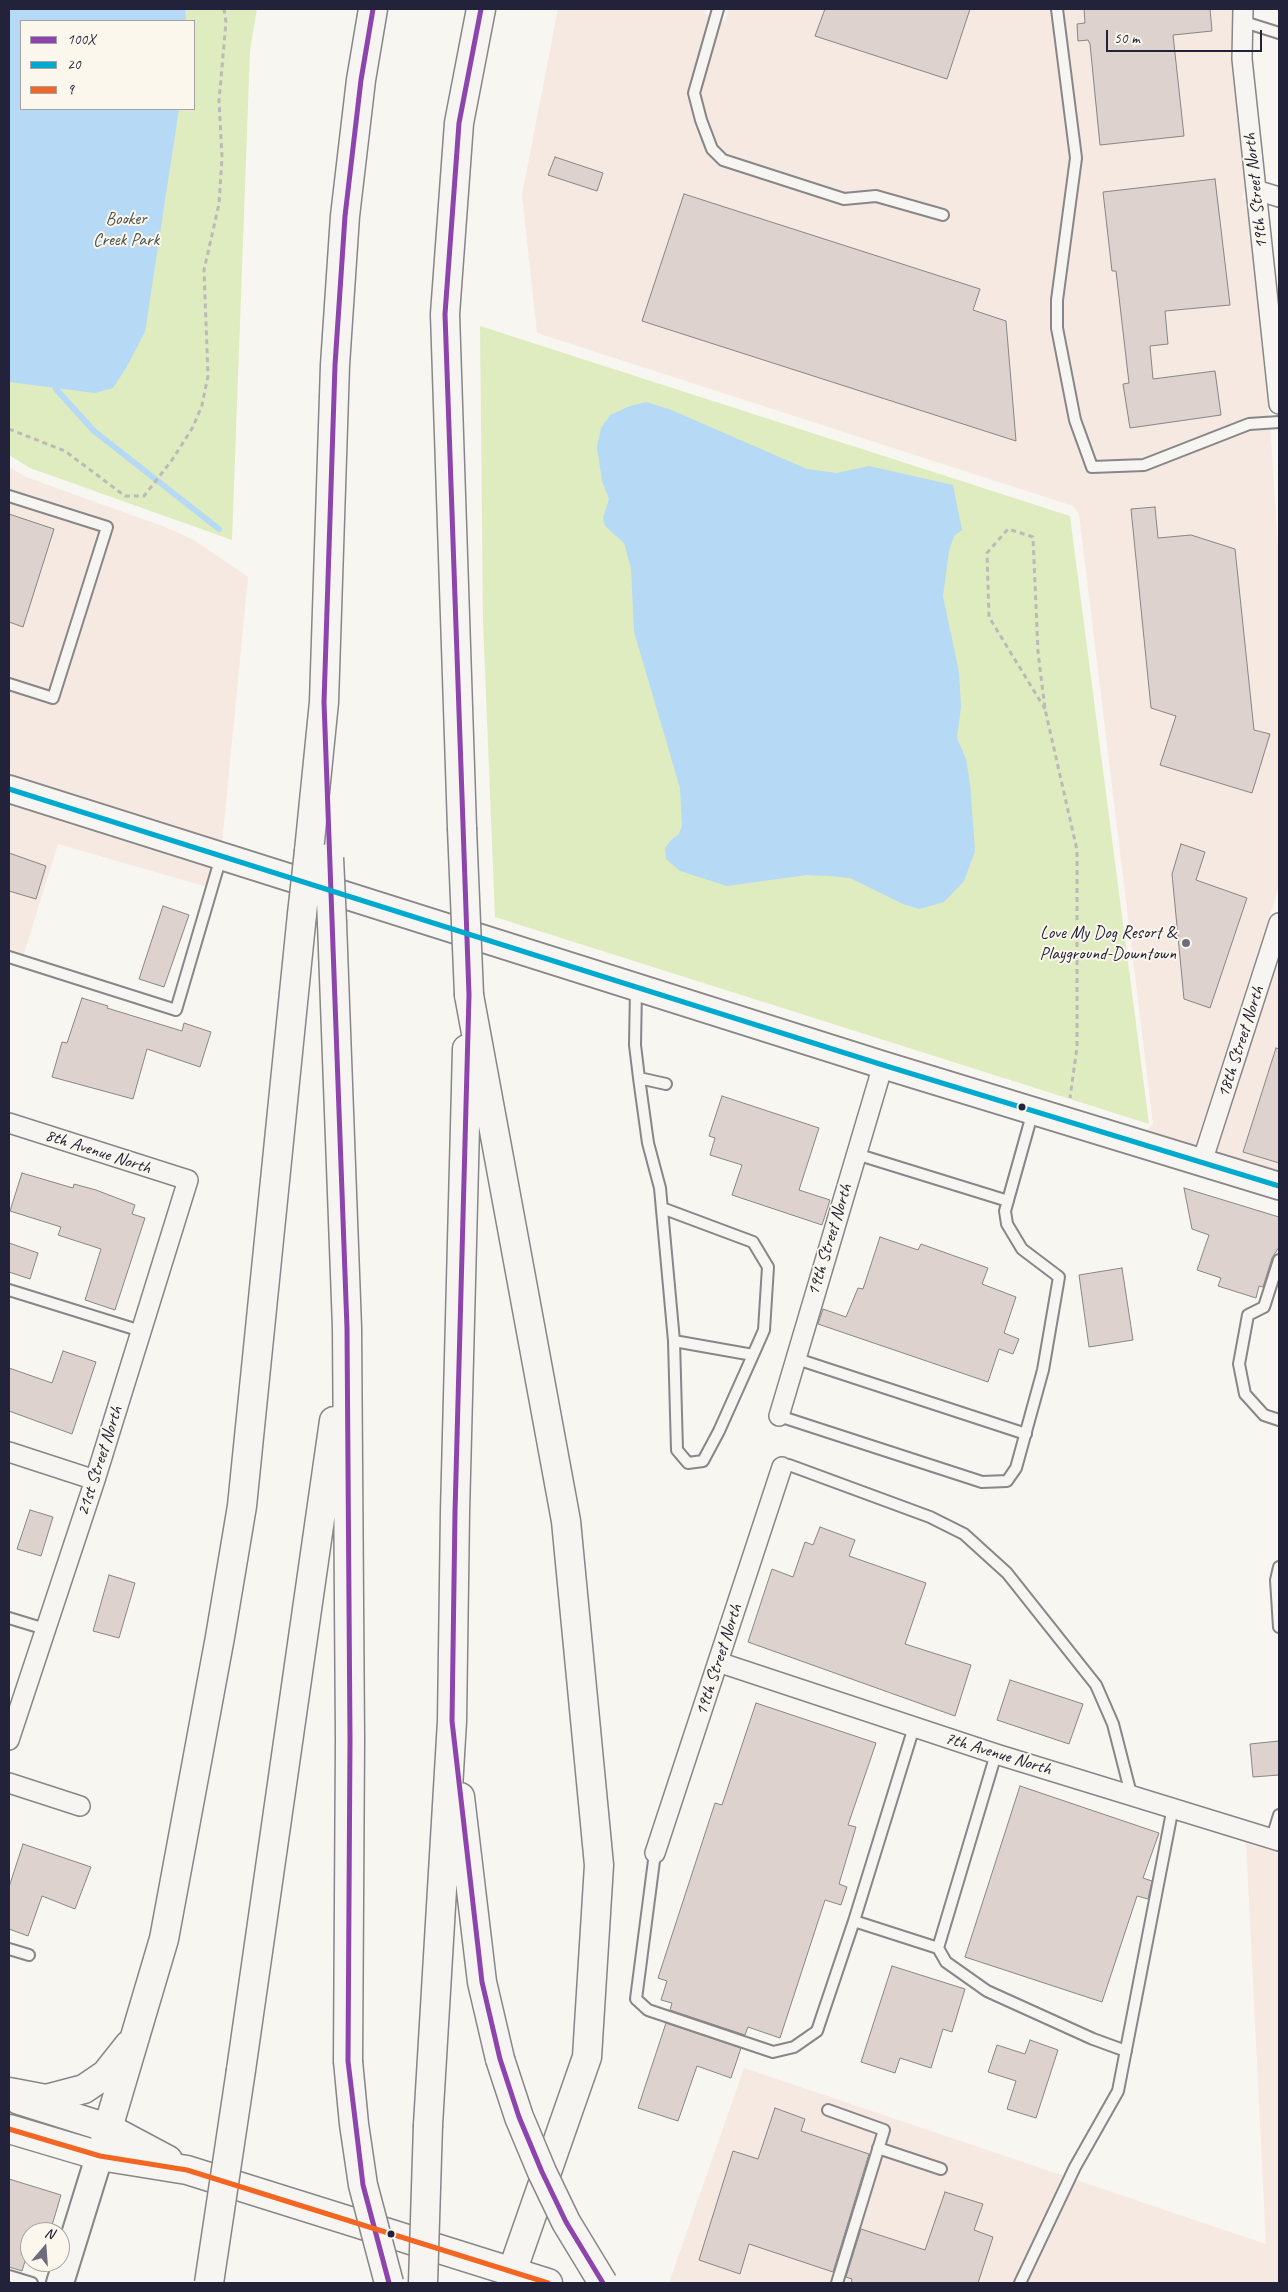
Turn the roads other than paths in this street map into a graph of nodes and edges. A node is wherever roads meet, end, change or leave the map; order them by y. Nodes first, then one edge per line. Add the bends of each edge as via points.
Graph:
1 (373, 9) edge
2 (481, 9) edge
3 (718, 9) edge
4 (1057, 9) edge
5 (1242, 15) edge
6 (1279, 33) edge
7 (1256, 190) junction
8 (1279, 197) edge
9 (943, 215) dead end
10 (1279, 404) edge
11 (1279, 422) edge
12 (9, 496) edge
13 (9, 684) edge
14 (9, 789) edge
15 (319, 855) junction
16 (221, 856) junction
17 (1279, 923) edge
18 (9, 957) edge
19 (636, 987) junction
20 (469, 995) junction
21 (883, 1065) junction
22 (639, 1078) junction
23 (666, 1084) dead end
24 (1033, 1110) junction
25 (9, 1123) edge
26 (856, 1154) junction
27 (1202, 1162) junction
28 (188, 1180) joint
29 (1279, 1186) edge
30 (1008, 1201) junction
31 (662, 1208) junction
32 (1279, 1260) edge
33 (9, 1290) edge
34 (347, 1328) junction
35 (141, 1331) junction
36 (674, 1341) junction
37 (752, 1355) junction
38 (794, 1358) junction
39 (779, 1416) joint
40 (1279, 1420) edge
41 (1026, 1434) junction
42 (9, 1452) edge
43 (782, 1467) joint
44 (95, 1480) junction
45 (1279, 1567) edge
46 (9, 1618) edge
47 (1279, 1627) edge
48 (46, 1629) junction
49 (718, 1662) junction
50 (452, 1721) junction
51 (914, 1727) junction
52 (9, 1740) edge
53 (996, 1754) junction
54 (9, 1783) edge
55 (1131, 1794) junction
56 (80, 1806) dead end
57 (1174, 1807) junction
58 (1279, 1815) edge
59 (1275, 1839) edge
60 (655, 1853) joint
61 (854, 1921) junction
62 (938, 1948) junction
63 (9, 1949) edge
64 (30, 1955) dead end
65 (138, 2034) junction
66 (1126, 2051) junction
67 (9, 2092) edge
68 (9, 2097) edge
69 (828, 2110) dead end
70 (108, 2128) junction
71 (9, 2129) edge
72 (878, 2148) junction
73 (100, 2156) junction
74 (941, 2169) dead end
75 (187, 2170) junction
76 (9, 2276) edge
77 (506, 2278) edge
78 (32, 2283) edge
79 (60, 2283) edge
80 (209, 2283) edge
81 (389, 2283) edge
82 (423, 2283) edge
83 (548, 2283) edge
84 (603, 2283) edge
85 (837, 2283) edge
86 (1020, 2283) edge

1 - 15 main road via 345,216 336,365
2 - 20 main road, bridge via 459,124 445,314
3 - 9 lane via 694,93 712,149 722,160 844,200 876,196
4 - 11 lane via 1076,158 1057,300 1057,328 1076,420 1092,468 1144,466 1249,424
5 - 6 lane
5 - 7 street, 19th Street North via 1242,59
7 - 8 street
7 - 10 street, 19th Street North
12 - 13 lane via 107,527 53,698
14 - 16 street
15 - 34 main road, bridge via 332,923
15 - 65 main road, bridge via 302,914 242,1506 164,1939
16 - 18 lane via 176,1010
16 - 19 street
17 - 27 street, 18th Street North
19 - 21 street
19 - 22 lane via 635,1045
20 - 50 main road via 454,1512
20 - 77 main road via 566,1521 599,1865 587,2057
21 - 24 street
21 - 26 street, 19th Street North
22 - 23 lane
22 - 31 lane
24 - 27 street
24 - 30 lane
25 - 28 street, 8th Avenue North
26 - 30 lane
26 - 38 street, 19th Street North
27 - 29 street
28 - 35 street, 21st Street North
30 - 41 lane via 1005,1210 1007,1224 1022,1249 1059,1277 1043,1370
31 - 36 lane
31 - 37 lane via 753,1242 768,1267 764,1330
32 - 40 lane via 1264,1307 1248,1315 1239,1364 1245,1394 1264,1415
33 - 35 lane
34 - 80 main road, bridge
34 - 81 main road, bridge via 348,2061 363,2185
35 - 44 street, 21st Street North
36 - 37 lane
36 - 37 lane via 677,1450 688,1463 703,1461 720,1431
38 - 39 street, 19th Street North
38 - 41 lane
39 - 41 lane via 982,1482 1007,1481 1016,1468
42 - 44 street
43 - 49 street, 19th Street North
43 - 55 lane via 789,1465 930,1517 964,1534 1006,1573 1096,1685 1113,1724
44 - 48 street, 21st Street North
45 - 47 lane via 1276,1580
46 - 48 lane
48 - 52 street, 21st Street North
49 - 51 street, 7th Avenue North
49 - 60 street, 19th Street North
50 - 82 main road, bridge via 428,2126
50 - 84 main road, bridge via 482,1982 500,2059 542,2172 566,2222
51 - 53 street, 7th Avenue North
51 - 61 lane
53 - 55 street, 7th Avenue North
53 - 62 lane
54 - 56 street
55 - 57 street, 7th Avenue North
57 - 59 street, 7th Avenue North
57 - 66 lane
58 - 59 lane
60 - 61 lane via 636,1999 648,2010 773,2052 794,2047 817,2031
61 - 62 lane
62 - 66 lane via 946,1962 987,1991 1093,2040
63 - 64 lane
65 - 67 main road via 106,2074 84,2089 46,2099
65 - 70 main road
66 - 86 lane via 1118,2091 1074,2167
68 - 70 main road
69 - 72 lane via 884,2130
70 - 73 street
70 - 75 main road
71 - 73 main road
72 - 74 lane
72 - 85 lane
73 - 75 main road
73 - 79 street
75 - 77 main road
76 - 78 lane
77 - 83 main road

